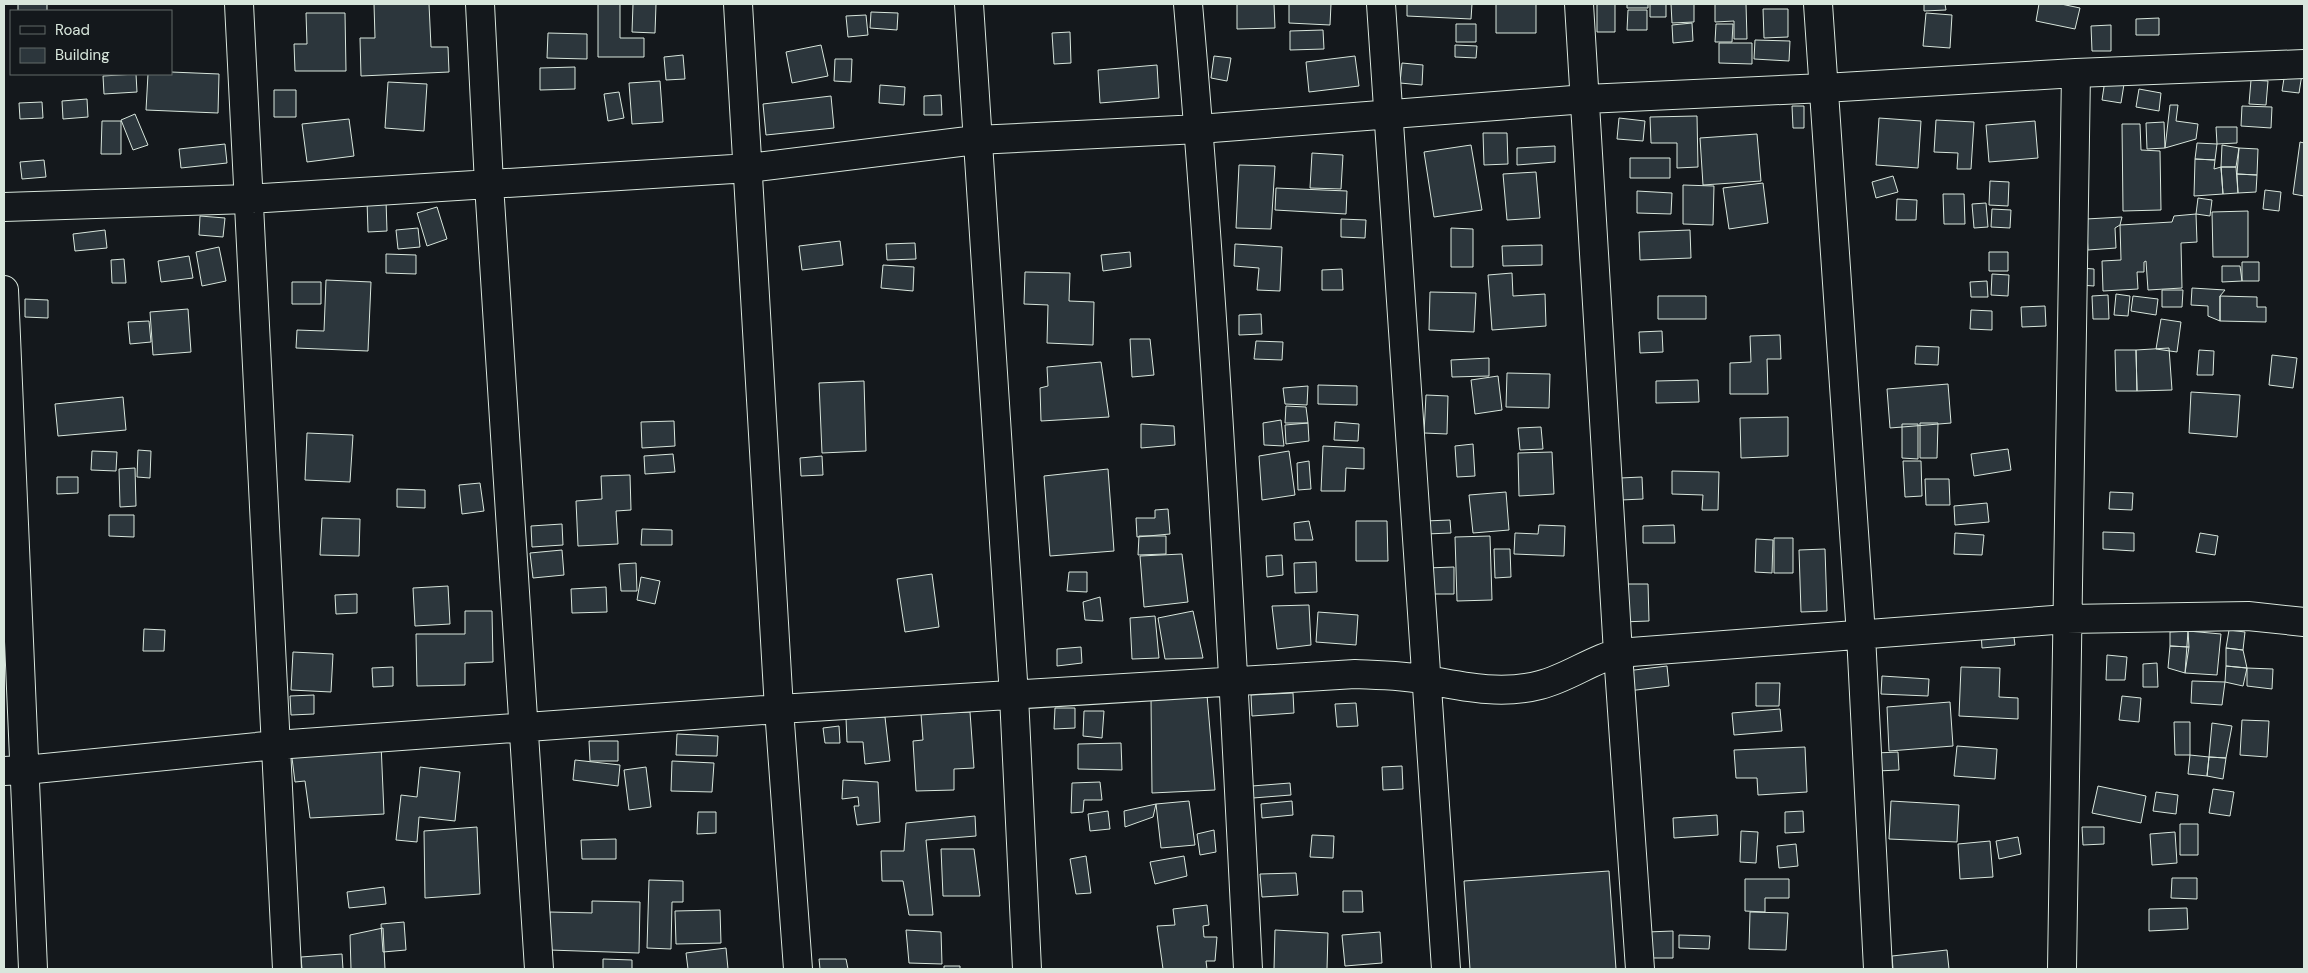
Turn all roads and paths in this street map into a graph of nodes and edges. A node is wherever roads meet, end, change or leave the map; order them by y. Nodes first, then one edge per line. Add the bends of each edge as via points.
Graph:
1 (239, 4) edge
2 (480, 4) edge
3 (738, 4) edge
4 (969, 4) edge
5 (1188, 4) edge
6 (1381, 4) edge
7 (1579, 4) edge
8 (1818, 4) edge
9 (2304, 64) edge
10 (2076, 73) junction
11 (1824, 88) junction
12 (1586, 99) junction
13 (1388, 116) junction
14 (1199, 129) junction
15 (976, 140) junction
16 (748, 168) junction
17 (489, 184) junction
18 (248, 199) junction
19 (4, 207) edge
20 (4, 290) edge
21 (2066, 619) junction
22 (2304, 622) edge
23 (1862, 635) junction
24 (1618, 653) junction
25 (1426, 679) junction
26 (1234, 682) junction
27 (1014, 696) junction
28 (779, 709) junction
29 (524, 728) junction
30 (276, 745) junction
31 (14, 770) edge
32 (33, 969) edge
33 (287, 969) edge
34 (539, 969) edge
35 (798, 969) edge
36 (1027, 969) edge
37 (1248, 969) edge
38 (1446, 969) edge
39 (1640, 969) edge
40 (1878, 969) edge
41 (2062, 969) edge

1 - 18 street
2 - 17 street
3 - 16 street
4 - 15 street
5 - 14 street
6 - 13 street
7 - 12 street
8 - 11 street
9 - 10 street
10 - 11 street
10 - 21 street
11 - 12 street
11 - 23 street
12 - 13 street
12 - 24 street
13 - 14 street
13 - 25 street
14 - 15 street
14 - 26 street
15 - 16 street
15 - 27 street
16 - 17 street
16 - 28 street
17 - 18 street
17 - 29 street
18 - 19 street
18 - 30 street
20 - 31 street
21 - 22 street via 2248,616
21 - 23 street
21 - 41 street
23 - 24 street
23 - 40 street
24 - 25 street via 1599,658 1541,685 1512,690 1454,686
24 - 39 street
25 - 26 street via 1355,674
25 - 38 street
26 - 27 street
26 - 37 street
27 - 28 street
27 - 36 street
28 - 29 street
28 - 35 street
29 - 30 street
29 - 34 street
30 - 31 street
30 - 33 street
31 - 32 street

